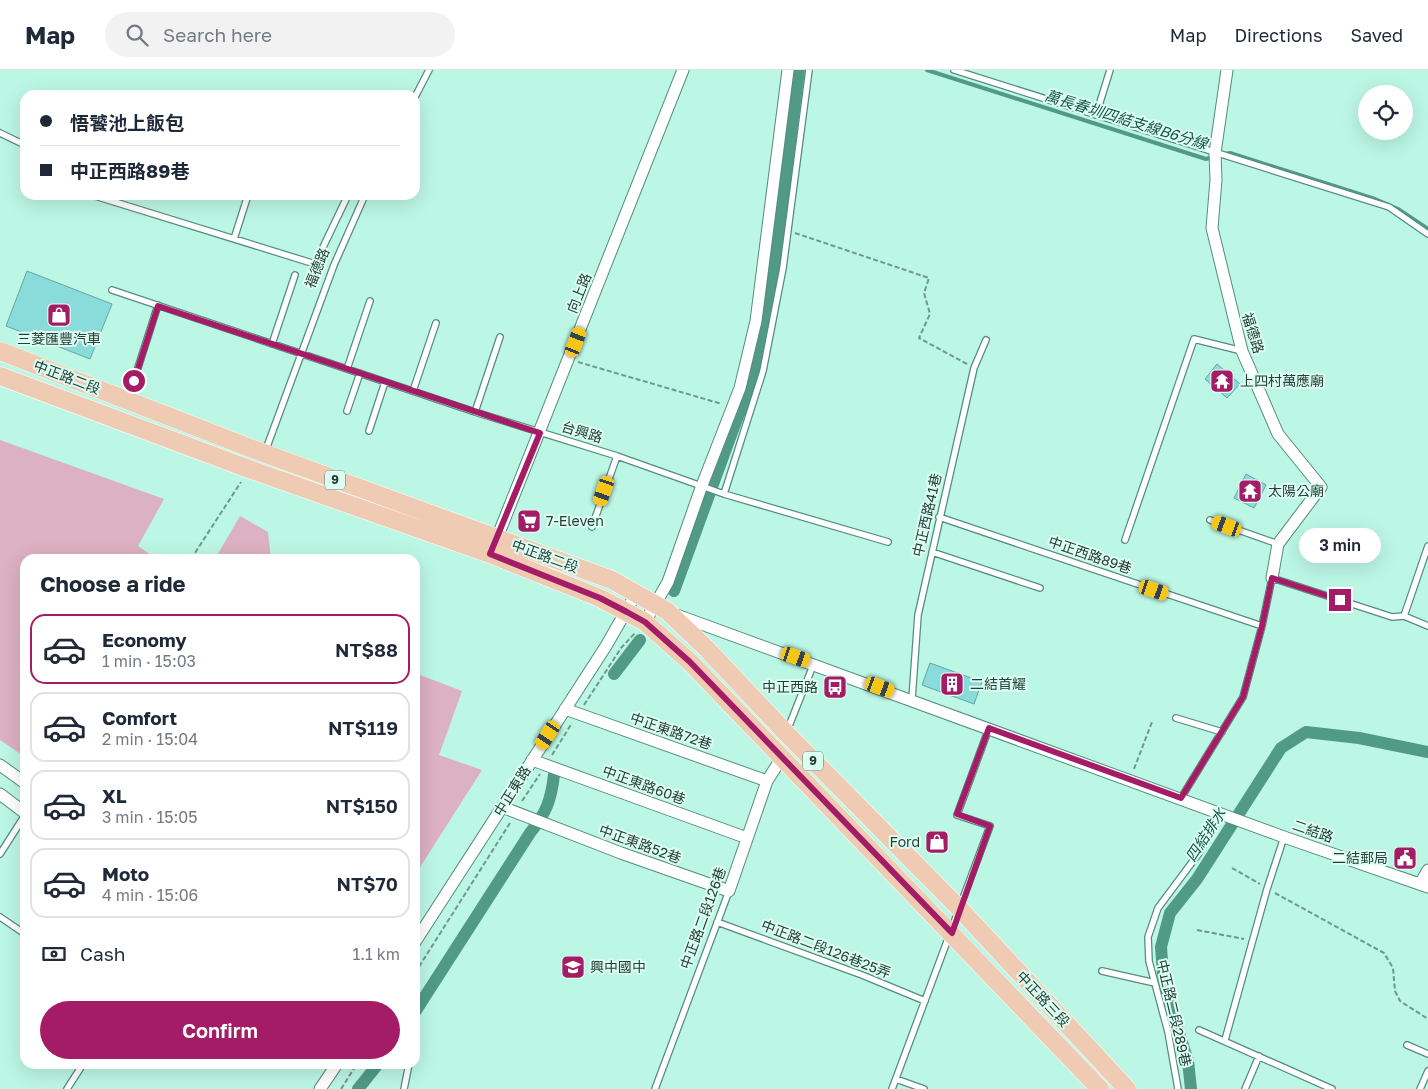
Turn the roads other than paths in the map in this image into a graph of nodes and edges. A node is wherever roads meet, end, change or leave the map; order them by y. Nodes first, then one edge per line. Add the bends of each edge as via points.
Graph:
1 (429, 70) edge
2 (683, 70) edge
3 (788, 70) edge
4 (808, 70) edge
5 (954, 70) edge
6 (1110, 70) edge
7 (1227, 70) edge
8 (419, 90) edge
9 (1096, 115) junction
10 (0, 133) edge
11 (20, 143) edge
12 (1215, 153) junction
13 (117, 200) edge
14 (244, 200) edge
15 (346, 200) edge
16 (363, 200) edge
17 (1428, 234) edge
18 (234, 239) junction
19 (295, 275) dead end
20 (112, 290) dead end
21 (370, 301) dead end
22 (158, 306) junction
23 (436, 323) dead end
24 (500, 337) dead end
25 (986, 340) dead end
26 (272, 344) junction
27 (0, 351) edge
28 (1242, 351) junction
29 (301, 353) junction
30 (347, 369) junction
31 (360, 373) junction
32 (0, 376) edge
33 (385, 382) junction
34 (413, 391) junction
35 (127, 400) junction
36 (347, 411) dead end
37 (475, 412) junction
38 (369, 431) dead end
39 (540, 433) junction
40 (264, 454) junction
41 (617, 456) junction
42 (702, 488) junction
43 (724, 494) junction
44 (939, 517) junction
45 (1210, 520) dead end
46 (592, 527) dead end
47 (1125, 540) dead end
48 (888, 542) dead end
49 (1278, 544) junction
50 (493, 546) junction
51 (1428, 546) edge
52 (932, 552) junction
53 (1272, 578) junction
54 (1040, 588) dead end
55 (637, 592) junction
56 (662, 608) junction
57 (627, 612) junction
58 (1404, 616) junction
59 (645, 622) junction
60 (1262, 626) junction
61 (1428, 626) edge
62 (814, 663) junction
63 (912, 700) junction
64 (564, 709) junction
65 (1176, 718) dead end
66 (989, 728) junction
67 (1222, 732) junction
68 (786, 733) junction
69 (781, 759) junction
70 (532, 760) junction
71 (0, 765) edge
72 (20, 780) edge
73 (767, 781) junction
74 (0, 794) edge
75 (1181, 798) junction
76 (502, 807) junction
77 (20, 810) edge
78 (1220, 813) junction
79 (20, 822) edge
80 (1284, 837) junction
81 (747, 838) junction
82 (0, 854) edge
83 (1428, 870) edge
84 (1424, 885) edge
85 (729, 891) junction
86 (960, 909) junction
87 (0, 917) edge
88 (718, 922) junction
89 (20, 931) edge
90 (952, 933) junction
91 (420, 934) edge
92 (1102, 970) dead end
93 (1155, 983) junction
94 (925, 1001) junction
95 (1199, 1030) dead end
96 (1225, 1040) junction
97 (1407, 1045) dead end
98 (1428, 1054) edge
99 (1259, 1056) junction
100 (80, 1069) edge
101 (334, 1069) edge
102 (408, 1069) edge
103 (1428, 1072) edge
104 (896, 1079) junction
105 (1325, 1088) edge
106 (67, 1089) edge
107 (320, 1089) edge
108 (404, 1089) edge
109 (655, 1089) edge
110 (892, 1089) edge
111 (924, 1089) edge
112 (1100, 1089) edge
113 (1127, 1089) edge
114 (1178, 1089) edge
115 (1245, 1089) edge
116 (1332, 1089) edge
117 (1420, 1089) edge

1 - 8 lane
2 - 39 street, 向上路
3 - 42 street via 756,320 740,388
4 - 43 lane via 788,231 763,371
5 - 9 lane
6 - 9 lane
7 - 12 street, 福德路
9 - 12 lane
10 - 11 lane
12 - 17 lane via 1389,207
12 - 28 street, 福德路 via 1212,228
13 - 18 lane
14 - 18 lane
15 - 18 lane via 315,264
16 - 29 lane, 福德路
19 - 26 lane
20 - 22 lane, 台興路
21 - 30 lane
22 - 26 lane, 台興路
22 - 35 lane
23 - 34 lane
24 - 37 lane
25 - 44 lane, 中正西路41巷 via 974,368
26 - 29 lane, 台興路
27 - 35 main road, 中正路二段 / 9
28 - 47 lane via 1194,339
28 - 49 street, 福德路 via 1278,434 1321,487
29 - 30 lane, 台興路
29 - 40 lane, 福德路
30 - 31 lane, 台興路
31 - 33 lane, 台興路
31 - 36 lane
32 - 50 main road, 中正路二段 / 9 via 249,469
33 - 34 lane, 台興路
33 - 38 lane
34 - 37 lane, 台興路
35 - 40 main road, 中正路二段 / 9
37 - 39 lane, 台興路
39 - 41 lane, 台興路
39 - 50 street, 向上路
40 - 50 main road, 中正路二段 / 9
41 - 42 lane, 台興路
41 - 46 lane
42 - 43 lane, 台興路
42 - 56 street
43 - 48 lane, 台興路
44 - 52 lane, 中正西路41巷
44 - 60 lane, 中正西路89巷
45 - 49 lane
49 - 53 street, 福德路
50 - 55 main road, 中正路二段 / 9 via 612,580
50 - 57 main road, 中正路二段 / 9
51 - 58 lane
52 - 54 lane
52 - 63 lane, 中正西路41巷 via 918,615
53 - 58 lane via 1392,617
53 - 60 lane
55 - 56 main road, 中正路二段 / 9
55 - 57 street, 中正東路
56 - 59 street
56 - 62 street
56 - 68 main road, 中正路二段 / 9 via 707,649
57 - 59 main road, 中正路二段 / 9
57 - 64 street, 中正東路
58 - 61 lane
59 - 69 main road, 中正路二段 / 9 via 690,662
60 - 67 lane via 1243,697
62 - 63 street
62 - 68 lane
63 - 66 street
64 - 70 street, 中正東路
64 - 73 street, 中正東路72巷
65 - 67 lane
66 - 75 street
66 - 86 lane via 957,814 990,826
67 - 75 lane
68 - 86 main road, 中正路二段 / 9
69 - 73 street, 中正路二段126巷
69 - 90 main road, 中正路二段 / 9
70 - 76 street, 中正東路
70 - 81 street, 中正東路60巷
71 - 72 street
73 - 81 street, 中正路二段126巷
74 - 77 street
75 - 78 street
76 - 85 street, 中正東路52巷
76 - 91 street, 中正東路
78 - 80 street, 二結路
78 - 93 lane, 中正路二段289巷 via 1198,853 1158,908 1148,937
79 - 82 lane
80 - 84 street, 二結路
80 - 96 lane
81 - 85 street, 中正路二段126巷
83 - 84 street
85 - 88 lane, 中正路二段126巷
86 - 90 lane
86 - 113 main road, 中正路三段 / 9
87 - 89 lane
88 - 94 lane, 中正路二段126巷25弄
88 - 109 lane, 中正路二段126巷
90 - 94 lane
90 - 112 main road, 中正路三段 / 9
92 - 93 lane
93 - 114 lane, 中正路二段289巷
94 - 104 lane
95 - 96 lane
96 - 99 lane
97 - 98 lane
99 - 105 lane
99 - 115 lane
100 - 106 lane
101 - 107 street
102 - 108 lane
103 - 117 lane
104 - 110 lane
104 - 111 lane
105 - 116 lane

